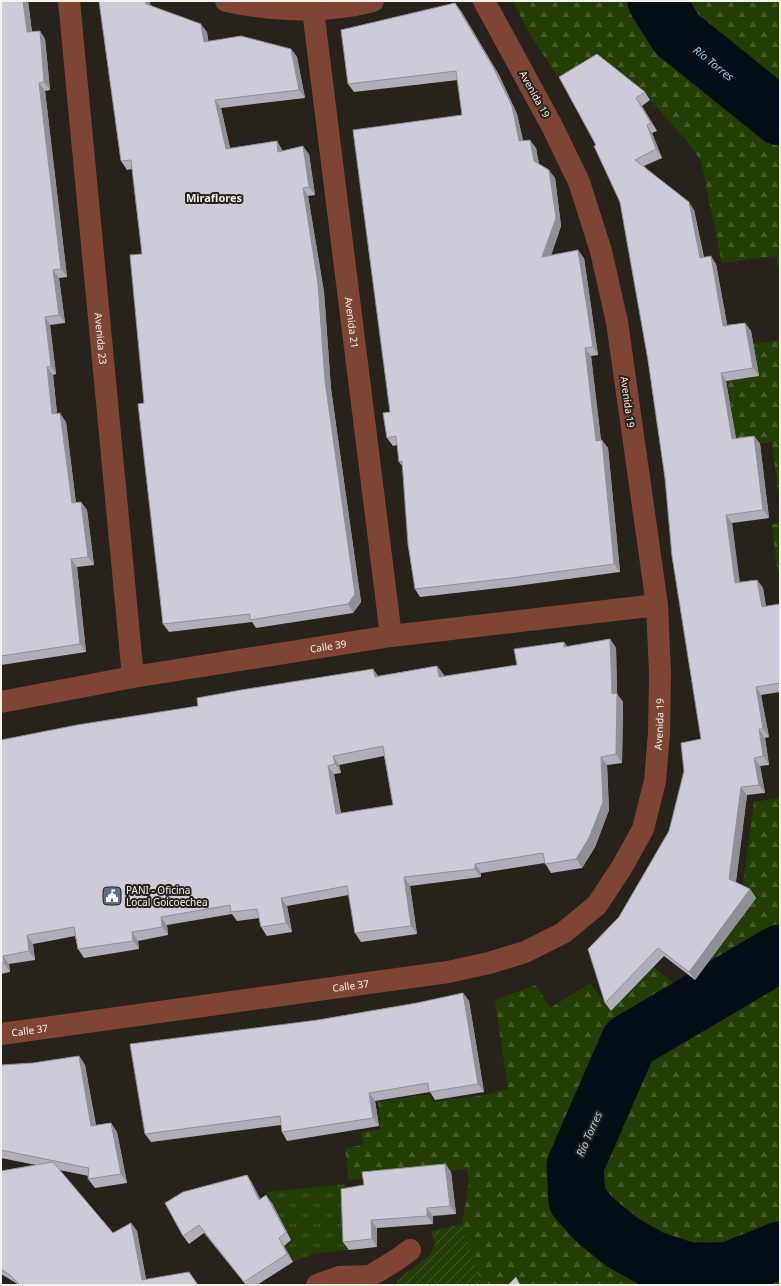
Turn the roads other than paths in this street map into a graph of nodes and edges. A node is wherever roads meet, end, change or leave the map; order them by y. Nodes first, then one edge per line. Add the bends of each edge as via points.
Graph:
1 (69, 1) edge
2 (226, 1) edge
3 (373, 1) edge
4 (484, 1) edge
5 (314, 10) junction
6 (658, 605) junction
7 (391, 636) junction
8 (133, 677) junction
9 (1, 702) edge
10 (643, 829) joint
11 (1, 1034) edge
12 (410, 1250) dead end
13 (364, 1281) edge
14 (317, 1285) edge

1 - 8 street, Avenida 23
2 - 5 street via 251,6
3 - 5 street
4 - 6 street, Avenida 19 via 572,168 601,251 617,322
5 - 7 street, Avenida 21
6 - 7 street, Calle 39
6 - 10 street, Avenida 19 via 659,733 655,781
7 - 8 street, Calle 39
8 - 9 street, Calle 39
10 - 11 street, Calle 37 via 622,868 597,905 563,933 525,952 448,972
12 - 13 street
13 - 14 street via 339,1277

